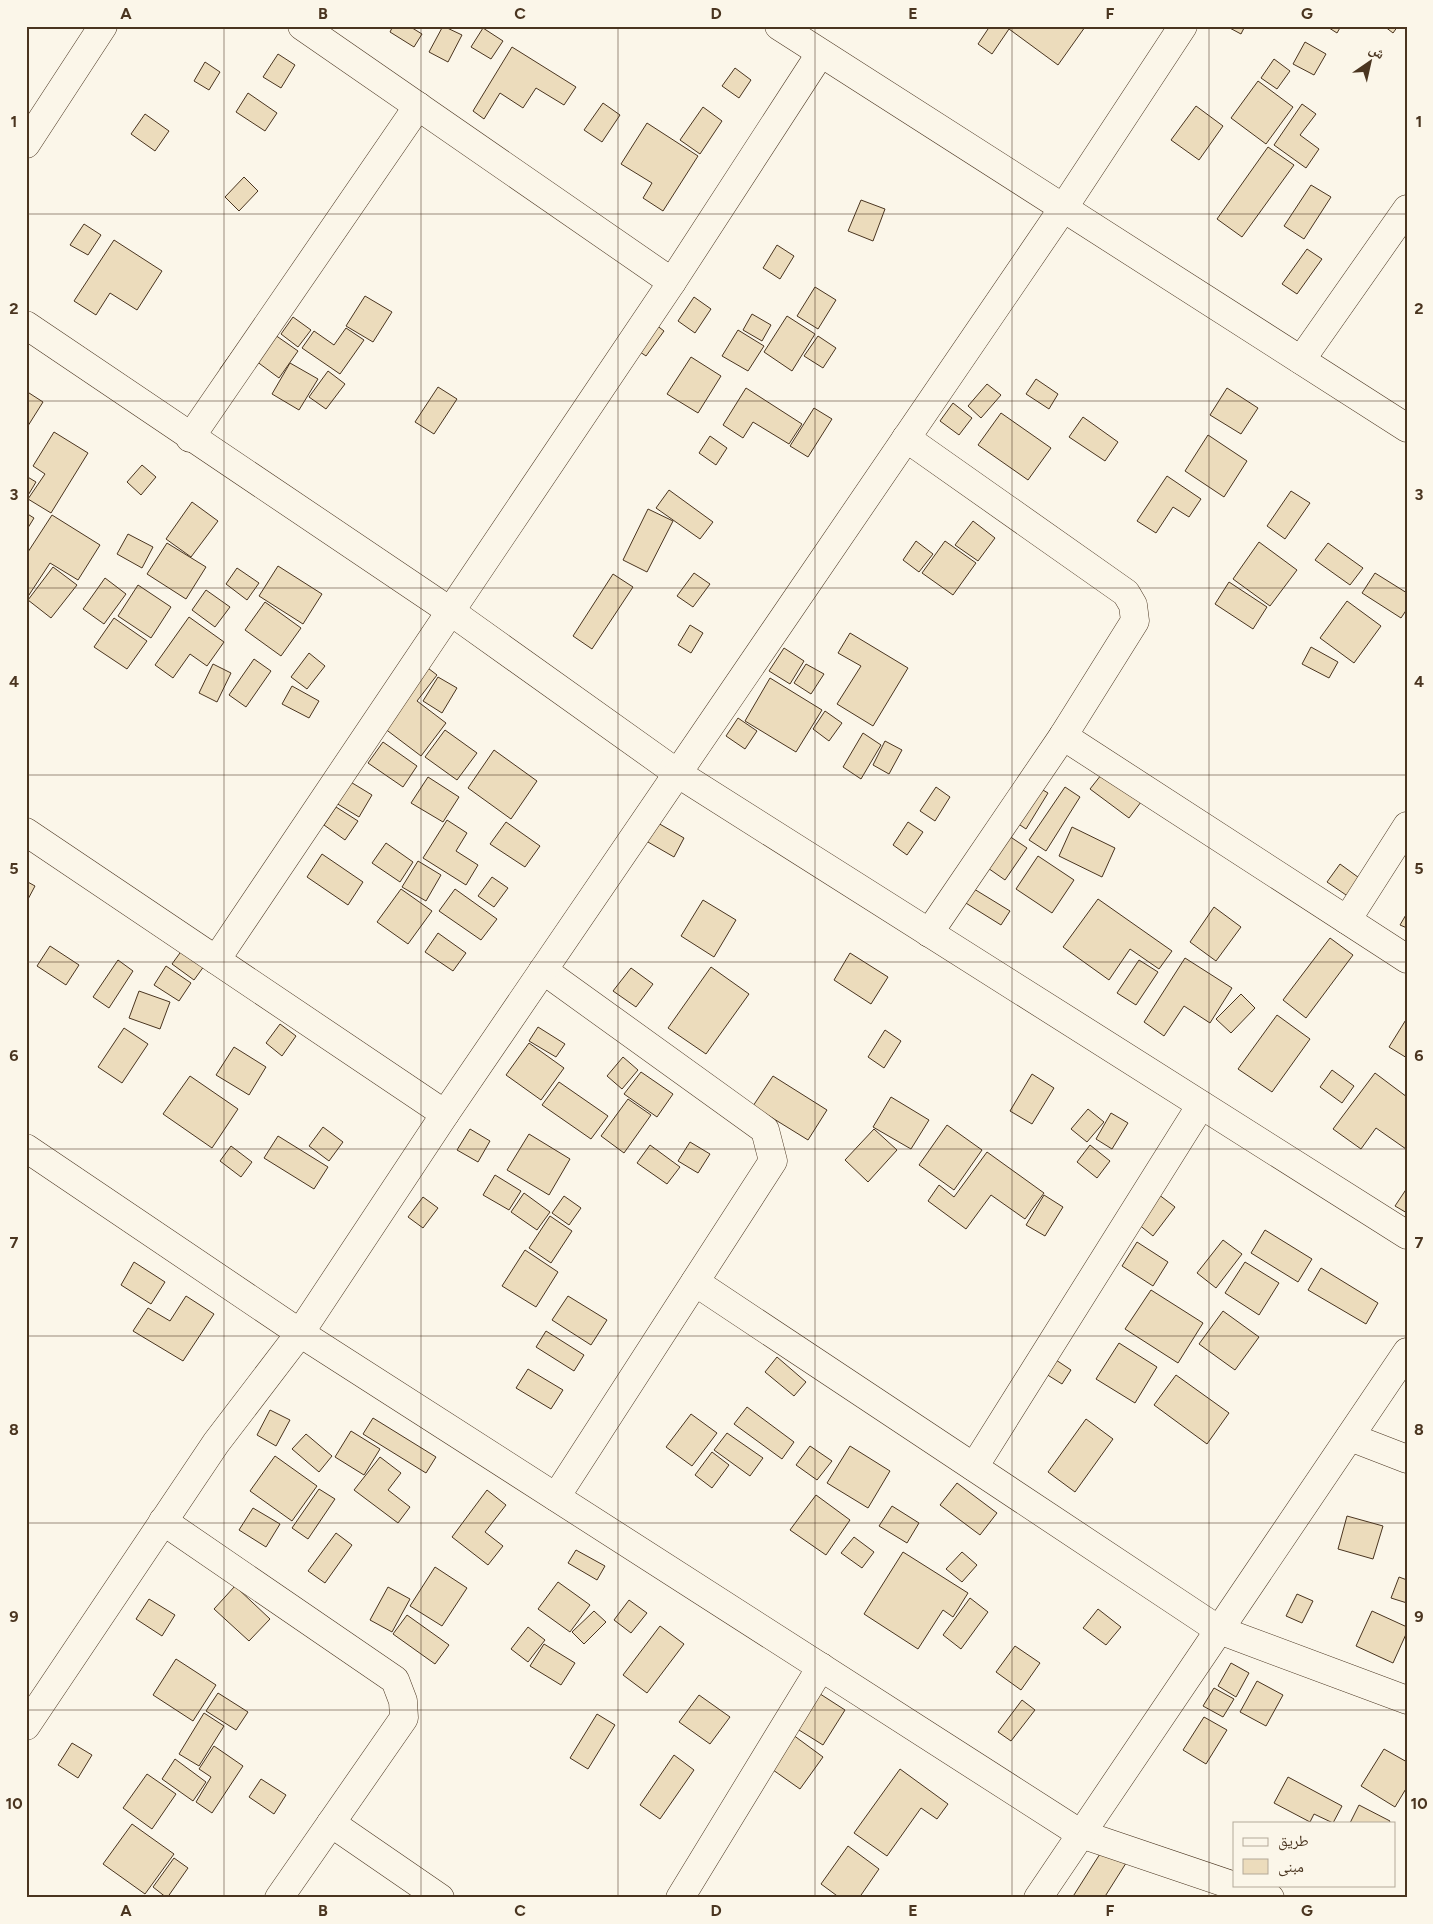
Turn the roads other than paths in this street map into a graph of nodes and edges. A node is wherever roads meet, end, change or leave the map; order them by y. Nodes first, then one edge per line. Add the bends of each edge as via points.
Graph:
1 (103, 26) edge
2 (302, 26) edge
3 (779, 26) edge
4 (1183, 26) edge
5 (820, 54) junction
6 (418, 106) junction
7 (26, 144) edge
8 (1064, 207) junction
9 (1407, 209) edge
10 (672, 282) junction
11 (26, 325) edge
12 (1301, 360) junction
13 (1407, 428) edge
14 (190, 438) junction
15 (906, 438) junction
16 (450, 611) junction
17 (1064, 736) junction
18 (677, 773) junction
19 (1407, 826) edge
20 (26, 832) edge
21 (1347, 920) junction
22 (929, 933) junction
23 (1407, 959) edge
24 (216, 960) junction
25 (543, 970) junction
26 (1201, 1105) junction
27 (445, 1114) junction
28 (26, 1148) edge
29 (1407, 1235) edge
30 (695, 1282) junction
31 (300, 1333) junction
32 (1407, 1352) edge
33 (1350, 1437) junction
34 (1407, 1459) edge
35 (974, 1467) junction
36 (556, 1498) junction
37 (163, 1521) junction
38 (1219, 1630) junction
39 (821, 1667) junction
40 (1407, 1700) edge
41 (26, 1726) edge
42 (331, 1823) junction
43 (1081, 1834) junction
44 (1233, 1885) edge
45 (1235, 1886) edge
46 (279, 1898) edge
47 (440, 1898) edge
48 (680, 1898) edge
49 (1038, 1898) edge
50 (1270, 1898) edge

1 - 7 street
2 - 6 street
3 - 5 street
4 - 8 street
5 - 8 street
5 - 10 street
6 - 10 street
6 - 14 street
8 - 12 street
8 - 15 street
9 - 12 street
10 - 16 street
11 - 14 street
12 - 13 street
14 - 16 street
15 - 17 street via 1126,593 1133,606 1135,621
15 - 18 street
16 - 18 street
16 - 24 street
17 - 21 street
17 - 22 street
18 - 22 street
18 - 25 street
19 - 21 street
20 - 24 street
21 - 23 street
22 - 26 street
24 - 27 street
25 - 27 street
25 - 30 street via 765,1130 773,1161
26 - 29 street
26 - 35 street
27 - 31 street
28 - 31 street
30 - 35 street
30 - 36 street
31 - 36 street
31 - 37 street via 216,1443
32 - 33 street
33 - 34 street
33 - 38 street
35 - 38 street
36 - 39 street
37 - 41 street
37 - 42 street via 395,1680 403,1701 404,1718
38 - 40 street
38 - 43 street
39 - 43 street
39 - 48 street
42 - 46 street
42 - 47 street
43 - 44 street
43 - 49 street
45 - 50 street

